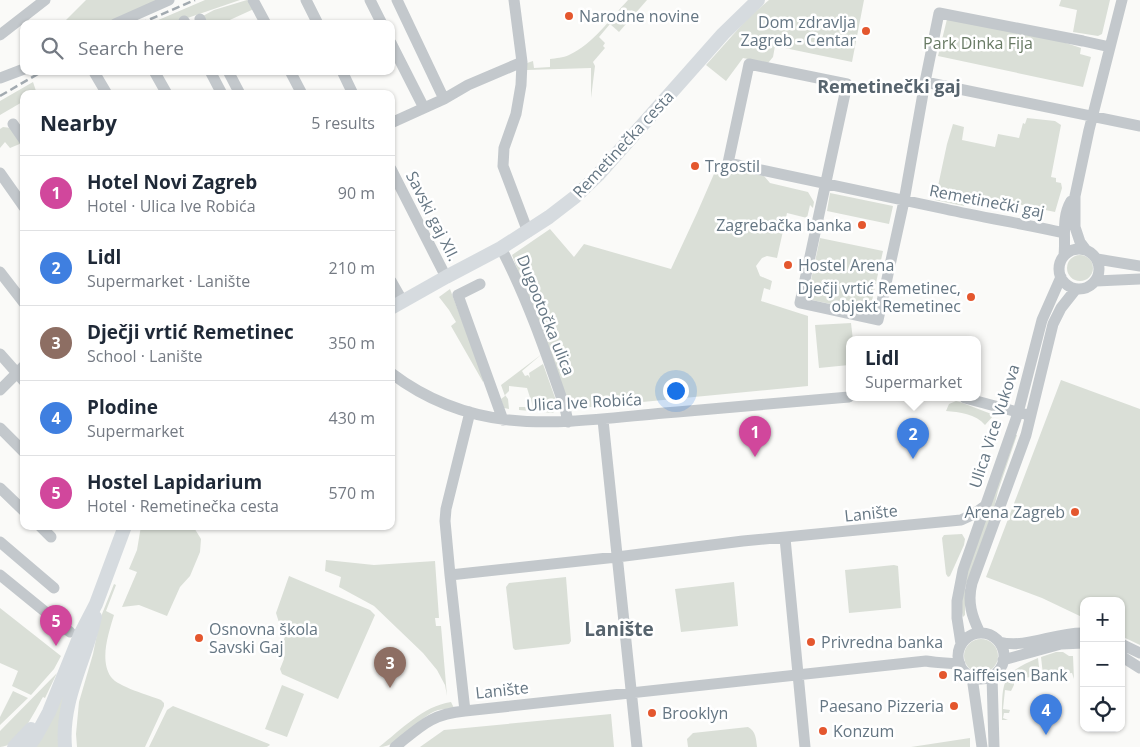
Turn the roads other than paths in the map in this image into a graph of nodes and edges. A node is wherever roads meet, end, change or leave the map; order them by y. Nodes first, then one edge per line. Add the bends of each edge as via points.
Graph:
1 (45, 0) edge
2 (169, 0) edge
3 (253, 0) edge
4 (306, 0) edge
5 (370, 0) edge
6 (397, 0) edge
7 (514, 0) edge
8 (758, 0) edge
9 (1122, 0) edge
10 (124, 20) edge
11 (264, 20) edge
12 (316, 20) edge
13 (380, 20) edge
14 (4, 32) edge
15 (1110, 48) junction
16 (395, 51) edge
17 (522, 62) junction
18 (20, 70) edge
19 (96, 75) edge
20 (156, 75) edge
21 (212, 75) edge
22 (230, 75) edge
23 (292, 75) edge
24 (344, 75) edge
25 (0, 78) edge
26 (924, 82) junction
27 (105, 90) edge
28 (165, 90) edge
29 (220, 90) edge
30 (238, 90) edge
31 (300, 90) edge
32 (351, 90) edge
33 (444, 99) junction
34 (424, 108) junction
35 (1092, 116) junction
36 (395, 121) edge
37 (13, 124) dead end
38 (1140, 126) edge
39 (20, 134) edge
40 (0, 173) edge
41 (395, 177) edge
42 (824, 184) junction
43 (1075, 196) junction
44 (904, 200) junction
45 (20, 201) edge
46 (528, 232) junction
47 (1064, 233) junction
48 (501, 248) junction
49 (1086, 250) junction
50 (1064, 256) junction
51 (1097, 259) junction
52 (1140, 266) edge
53 (0, 272) edge
54 (446, 277) junction
55 (1061, 277) junction
56 (1140, 279) edge
57 (1096, 281) junction
58 (480, 284) dead end
59 (1076, 289) junction
60 (20, 298) edge
61 (397, 305) edge
62 (0, 354) edge
63 (20, 372) edge
64 (20, 374) edge
65 (395, 375) edge
66 (0, 390) edge
67 (846, 397) edge
68 (976, 401) edge
69 (470, 412) junction
70 (1018, 413) junction
71 (1031, 416) junction
72 (503, 420) junction
73 (603, 420) junction
74 (568, 422) junction
75 (0, 428) edge
76 (20, 448) edge
77 (0, 488) edge
78 (985, 506) junction
79 (20, 507) edge
80 (961, 520) junction
81 (44, 530) edge
82 (124, 530) edge
83 (51, 537) dead end
84 (785, 538) junction
85 (973, 541) junction
86 (0, 542) edge
87 (617, 557) junction
88 (0, 575) edge
89 (450, 575) junction
90 (54, 588) dead end
91 (96, 604) junction
92 (70, 632) dead end
93 (980, 633) junction
94 (1080, 633) edge
95 (999, 642) junction
96 (1080, 643) edge
97 (1125, 646) edge
98 (960, 647) junction
99 (1140, 653) edge
100 (84, 654) junction
101 (1125, 659) edge
102 (1003, 660) junction
103 (926, 661) junction
104 (960, 664) junction
105 (1140, 668) edge
106 (799, 674) junction
107 (64, 675) junction
108 (992, 676) junction
109 (972, 677) junction
110 (631, 693) junction
111 (465, 710) junction
112 (14, 747) edge
113 (28, 747) edge
114 (65, 747) edge
115 (74, 747) edge
116 (395, 747) edge
117 (637, 747) edge
118 (804, 747) edge
119 (982, 747) edge
120 (994, 747) edge

1 - 14 street
2 - 10 street
3 - 11 street
4 - 12 street
5 - 13 street
6 - 33 street
7 - 17 street
8 - 46 main road, Remetinečka cesta via 723,34 598,175 575,197
9 - 15 street, Remetinečki gaj
15 - 26 street, Remetinečki gaj via 939,13
15 - 35 street, Remetinečki gaj
16 - 34 street
17 - 33 street
17 - 46 street via 519,103 503,166
18 - 25 street
19 - 27 street
20 - 28 street
21 - 29 street
22 - 30 street
23 - 31 street
24 - 32 street
26 - 35 street
26 - 44 street, Remetinečki gaj
33 - 34 street
34 - 36 street
35 - 38 street
35 - 43 street, Remetinečki gaj
37 - 39 street
40 - 45 street
41 - 54 street, Savski gaj XII.
42 - 42 street, Remetinečki gaj via 728,163 749,64 847,84
42 - 44 street, Remetinečki gaj
42 - 44 street, Remetinečki gaj via 800,303 878,320
43 - 47 street, Remetinečki gaj via 1068,208
43 - 49 street, Remetinečki gaj via 1075,226
44 - 47 street, Remetinečki gaj
46 - 48 main road, Remetinečka cesta
47 - 50 street, Remetinečki gaj
48 - 54 main road, Remetinečka cesta
48 - 74 street, Dugootočka ulica via 533,317
49 - 50 street via 1074,250
49 - 51 street
50 - 55 street via 1059,266
51 - 52 street
51 - 57 street
53 - 60 street
54 - 61 main road, Remetinečka cesta
55 - 59 street
55 - 70 street, Ulica Vice Vukova via 1042,320
56 - 57 street
57 - 59 street via 1087,288
58 - 72 street via 458,295
59 - 71 street, Ulica Vice Vukova via 1061,308 1052,327
62 - 63 street
64 - 66 street
65 - 69 street, Ulica Ive Robića via 429,396
67 - 73 street, Ulica Ive Robića
68 - 70 street
69 - 72 street, Ulica Ive Robića
69 - 89 street, Lanište via 446,508
70 - 71 street
70 - 78 street, Ulica Vice Vukova
71 - 93 street, Ulica Vice Vukova via 970,590 971,612
72 - 74 street, Ulica Ive Robića
73 - 74 street, Ulica Ive Robića
73 - 87 street
75 - 76 street
77 - 79 street
78 - 80 street, Lanište
78 - 85 street, Ulica Vice Vukova
80 - 84 street, Lanište
80 - 85 street via 970,530
81 - 83 street
82 - 91 main road
84 - 87 street, Lanište
84 - 106 street
85 - 98 street, Ulica Vice Vukova via 958,591
86 - 90 street
87 - 89 street, Lanište
87 - 110 street
88 - 92 street
89 - 111 street, Lanište
91 - 100 main road
91 - 107 main road
93 - 95 street
93 - 98 street via 967,638
94 - 95 street via 1022,643
95 - 102 street
96 - 102 street via 1061,644
97 - 99 street
98 - 103 street, Lanište
98 - 104 street
100 - 114 main road via 66,710
100 - 115 main road via 74,716
101 - 105 street
102 - 108 street
103 - 104 street, Lanište
103 - 106 street, Lanište
104 - 109 street
106 - 110 street, Lanište
106 - 118 street
107 - 112 main road via 38,721
107 - 113 main road via 43,725
108 - 109 street
108 - 120 street
109 - 119 street
110 - 111 street, Lanište
110 - 117 street
111 - 116 street, Lanište via 430,719

